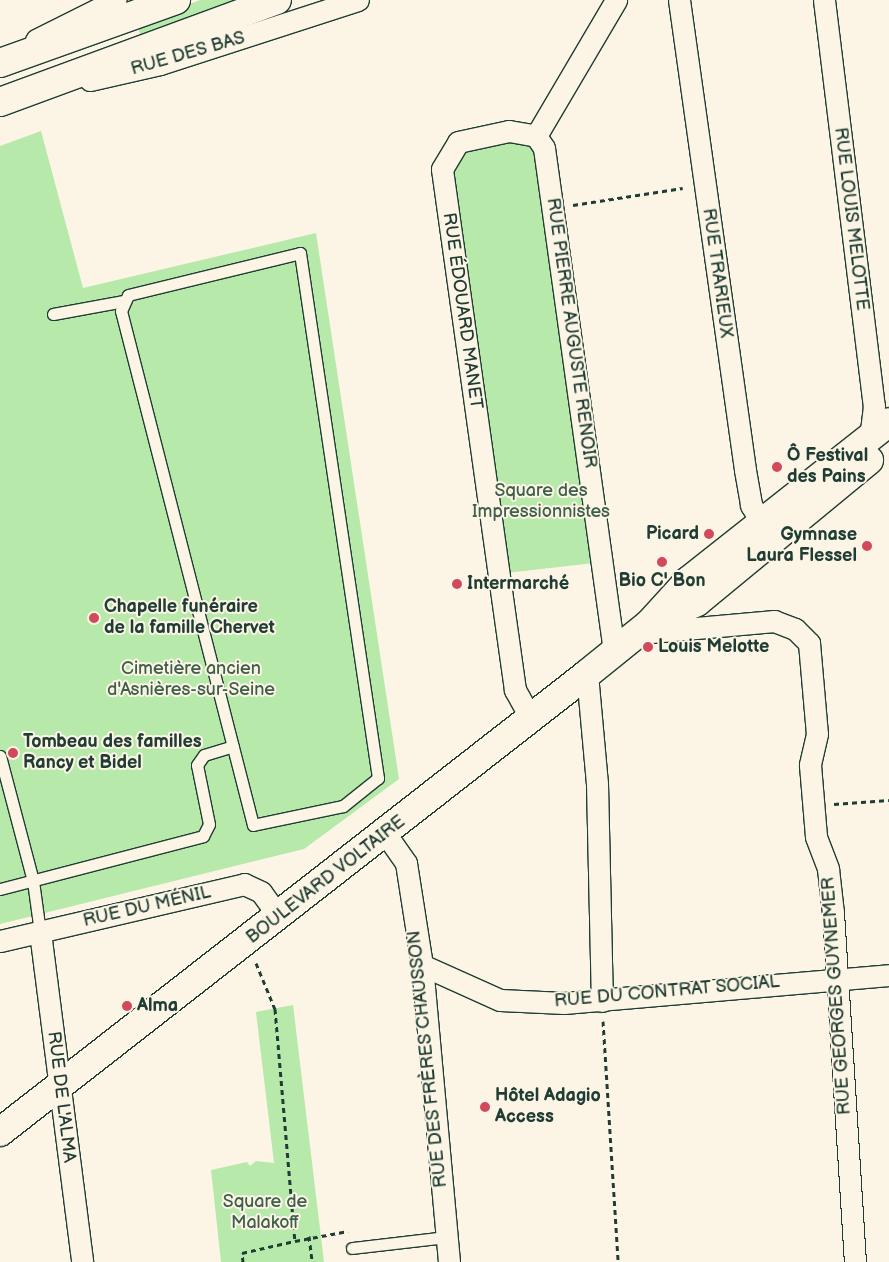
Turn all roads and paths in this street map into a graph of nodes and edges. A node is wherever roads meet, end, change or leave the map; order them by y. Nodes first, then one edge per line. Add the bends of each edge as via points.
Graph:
1 (116, 0) edge
2 (176, 0) edge
3 (277, 0) edge
4 (358, 0) edge
5 (616, 0) edge
6 (679, 0) edge
7 (824, 0) edge
8 (0, 62) edge
9 (7, 99) edge
10 (536, 136) junction
11 (705, 184) junction
12 (553, 208) junction
13 (124, 301) junction
14 (53, 314) dead end
15 (883, 435) edge
16 (767, 532) junction
17 (643, 628) junction
18 (614, 652) junction
19 (587, 674) junction
20 (530, 717) junction
21 (233, 746) junction
22 (0, 756) edge
23 (889, 800) edge
24 (814, 806) junction
25 (385, 833) junction
26 (33, 880) junction
27 (0, 889) edge
28 (279, 918) junction
29 (40, 932) junction
30 (0, 941) edge
31 (422, 965) junction
32 (260, 970) dead end
33 (889, 976) edge
34 (836, 979) junction
35 (602, 1001) junction
36 (58, 1084) junction
37 (0, 1132) edge
38 (359, 1230) dead end
39 (309, 1236) junction
40 (447, 1237) junction
41 (295, 1241) junction
42 (352, 1248) dead end
43 (82, 1262) edge
44 (243, 1262) edge
45 (312, 1262) edge
46 (449, 1262) edge
47 (618, 1262) edge
48 (855, 1262) edge

1 - 8 street
2 - 8 main road
3 - 9 main road, RUE DES BAS
4 - 9 street, RUE DES BAS via 160,64
5 - 10 street
6 - 11 street, RUE TRARIEUX
7 - 15 street, RUE LOUIS MELOTTE via 874,406
10 - 12 street, RUE PIERRE AUGUSTE RENOIR via 544,148
10 - 20 street, RUE ÉDOUARD MANET via 509,131 458,142 442,169 515,690
11 - 12 path
11 - 16 street, RUE TRARIEUX via 751,505
12 - 18 street, RUE PIERRE AUGUSTE RENOIR
13 - 14 lane
13 - 21 lane via 121,311
13 - 21 lane via 128,295 300,253 378,778 343,806 253,825
15 - 16 main road, BOULEVARD VOLTAIRE
16 - 17 main road, BOULEVARD VOLTAIRE via 688,581
17 - 18 main road, BOULEVARD VOLTAIRE
17 - 24 street, RUE GEORGES GUYNEMER via 774,621 803,635 812,654 817,734 810,765
18 - 19 main road, BOULEVARD VOLTAIRE
19 - 20 main road, BOULEVARD VOLTAIRE
19 - 35 street via 599,821
20 - 25 main road, BOULEVARD VOLTAIRE
21 - 26 lane via 204,755 197,765 209,824 203,836
22 - 26 lane
23 - 24 path
24 - 34 street, RUE GEORGES GUYNEMER via 816,837 828,869
25 - 28 main road, BOULEVARD VOLTAIRE
25 - 31 street, RUE DES FRÈRES CHAUSSON via 406,863
26 - 27 lane
26 - 29 lane
28 - 29 street, RUE DU MÉNIL via 261,892 244,884
28 - 36 main road, BOULEVARD VOLTAIRE
29 - 30 street, RUE DU MÉNIL
29 - 36 street, RUE DE L'ALMA
31 - 35 street, RUE DU CONTRAT SOCIAL via 500,1000
31 - 40 street, RUE DES FRÈRES CHAUSSON
32 - 41 path via 275,1008
33 - 34 street, RUE DU CONTRAT SOCIAL
34 - 35 street, RUE DU CONTRAT SOCIAL
34 - 48 street, RUE GEORGES GUYNEMER
35 - 47 path
36 - 37 main road, BOULEVARD VOLTAIRE
36 - 43 street, RUE DE L'ALMA
38 - 39 path
39 - 41 path
39 - 45 path
40 - 42 lane
40 - 46 street, RUE DES FRÈRES CHAUSSON
41 - 44 path via 242,1253

